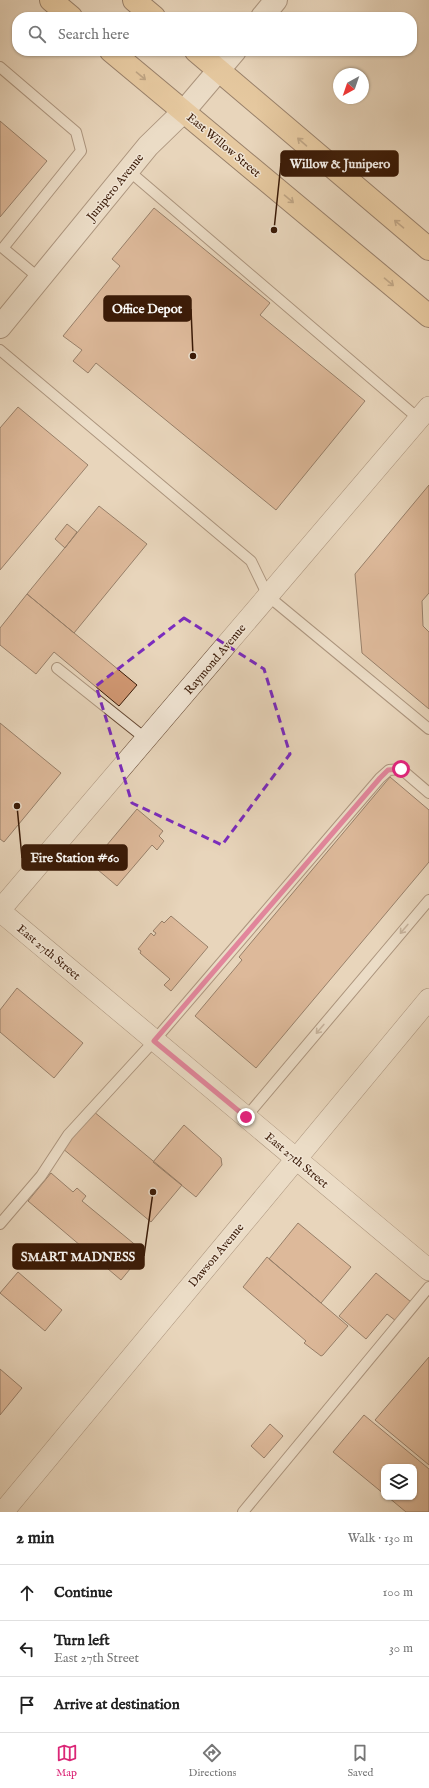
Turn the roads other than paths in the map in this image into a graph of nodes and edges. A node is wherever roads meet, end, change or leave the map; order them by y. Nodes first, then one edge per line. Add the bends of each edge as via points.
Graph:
1 (51, 0) edge
2 (134, 0) edge
3 (276, 0) edge
4 (65, 12) edge
5 (148, 12) edge
6 (266, 12) edge
7 (117, 56) edge
8 (202, 56) edge
9 (231, 56) edge
10 (0, 67) edge
11 (219, 70) junction
12 (184, 111) junction
13 (129, 171) junction
14 (429, 249) edge
15 (39, 278) junction
16 (429, 316) edge
17 (0, 326) edge
18 (0, 350) edge
19 (424, 413) edge
20 (268, 596) junction
21 (57, 668) dead end
22 (429, 729) edge
23 (146, 739) junction
24 (429, 793) edge
25 (429, 900) edge
26 (0, 910) edge
27 (429, 999) edge
28 (154, 1041) junction
29 (246, 1117) junction
30 (296, 1159) junction
31 (0, 1224) edge
32 (429, 1270) edge
33 (429, 1288) edge
34 (3, 1512) edge
35 (243, 1512) edge

1 - 4 main road
2 - 5 main road
3 - 6 street
7 -> 12 main road, East Willow Street
8 - 11 main road
9 - 11 street, Junipero Avenue
10 - 15 lane via 76,132 82,151 3,248
11 - 12 street, Junipero Avenue
14 -> 11 main road
12 - 13 street, Junipero Avenue via 148,146
12 -> 16 main road, East Willow Street
13 - 15 street, Junipero Avenue
13 - 19 lane
15 - 17 street, Junipero Avenue
18 - 20 lane via 251,561
19 - 20 street, Raymond Avenue
20 - 22 lane
20 - 23 street, Raymond Avenue
21 - 23 lane
23 - 26 street, Raymond Avenue
24 - 28 lane via 401,769 388,770
25 -> 29 lane
26 - 28 street, East 27th Street
27 - 30 street, Dawson Avenue
28 - 29 street, East 27th Street
28 - 31 lane via 68,1135 41,1176
29 - 30 street, East 27th Street
30 - 32 street, East 27th Street
30 - 34 street, Dawson Avenue
33 - 35 lane

